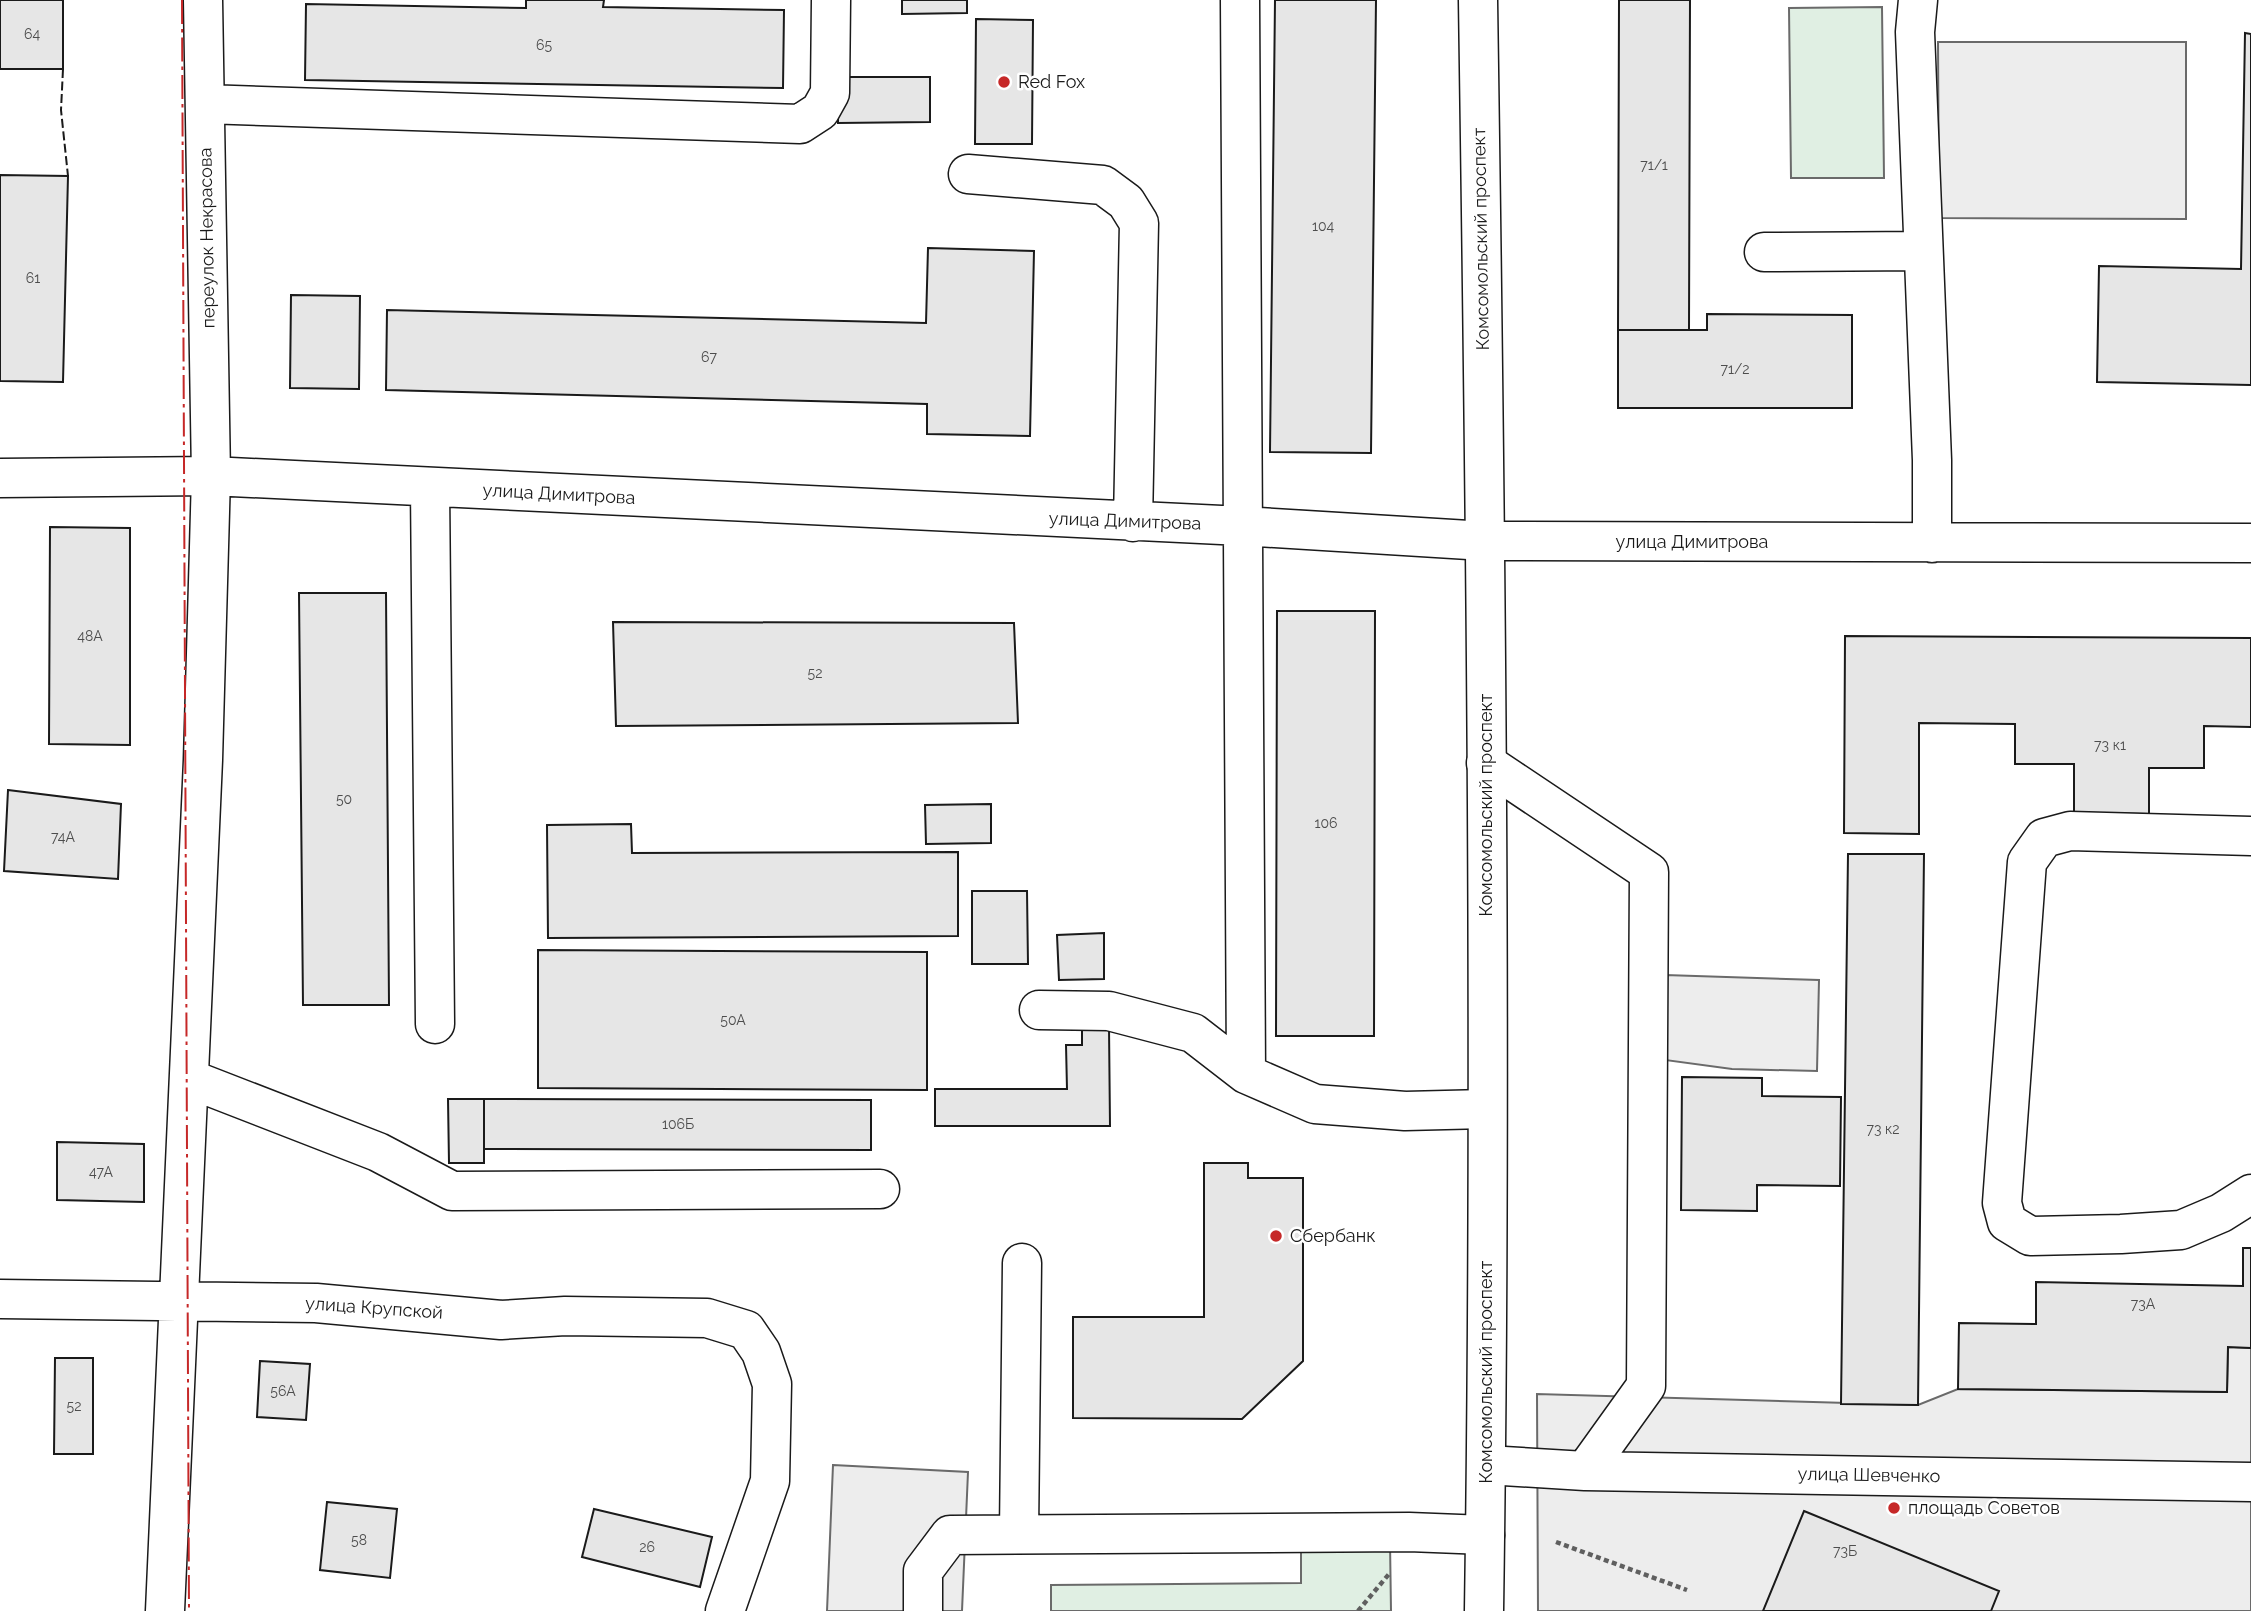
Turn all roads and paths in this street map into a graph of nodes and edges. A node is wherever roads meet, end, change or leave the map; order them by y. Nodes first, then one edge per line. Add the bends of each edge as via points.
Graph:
1 (203, 0) edge
2 (831, 0) edge
3 (1240, 0) edge
4 (1478, 0) edge
5 (1918, 0) edge
6 (205, 104) junction
7 (968, 174) dead end
8 (1922, 251) junction
9 (1764, 252) dead end
10 (211, 476) junction
11 (0, 478) edge
12 (430, 487) junction
13 (1133, 522) junction
14 (1242, 526) junction
15 (1485, 541) junction
16 (1932, 542) junction
17 (2251, 543) edge
18 (1486, 762) junction
19 (2251, 836) edge
20 (1039, 1010) dead end
21 (435, 1024) dead end
22 (1246, 1074) junction
23 (190, 1079) junction
24 (1486, 1109) junction
25 (880, 1189) dead end
26 (2251, 1194) edge
27 (1022, 1264) dead end
28 (0, 1299) edge
29 (179, 1300) junction
30 (1487, 1465) junction
31 (1585, 1471) junction
32 (2251, 1482) edge
33 (1020, 1534) junction
34 (1485, 1535) junction
35 (1556, 1542) dead end
36 (1392, 1570) dead end
37 (1687, 1590) dead end
38 (164, 1611) edge
39 (725, 1611) edge
40 (923, 1611) edge
41 (1358, 1611) edge
42 (1484, 1611) edge

1 - 6 street, переулок Некрасова
2 - 6 street via 830,93 820,111 800,124
3 - 14 street
4 - 15 street, Комсомольский проспект
5 - 8 street via 1915,32
6 - 10 street, переулок Некрасова
7 - 13 street via 1103,185 1126,202 1139,223
8 - 9 street
8 - 16 street
10 - 11 street, улица Димитрова
10 - 12 street, улица Димитрова
10 - 23 street, переулок Некрасова
12 - 13 street, улица Димитрова
12 - 21 street
13 - 14 street, улица Димитрова
14 - 15 street, улица Димитрова
14 - 22 street
15 - 16 street, улица Димитрова
15 - 18 street, Комсомольский проспект
16 - 17 street, улица Димитрова
18 - 24 street, Комсомольский проспект
18 - 31 street via 1649,872 1646,1386
19 - 26 street via 2070,831 2044,838 2027,862 2001,1203 2007,1222 2030,1236 2121,1234 2181,1230
20 - 22 street via 1109,1011 1193,1033
22 - 24 street via 1315,1104 1405,1111
23 - 25 street via 378,1152 452,1191
23 - 29 street, переулок Некрасова
24 - 30 street, Комсомольский проспект
27 - 33 street
28 - 29 street, улица Крупской
29 - 38 street, переулок Некрасова
29 - 39 street, улица Крупской via 316,1303 500,1320 707,1318 746,1330 761,1352 772,1384 770,1480
30 - 31 street, улица Шевченко
30 - 34 street, Комсомольский проспект
31 - 32 street, улица Шевченко
33 - 34 street
33 - 40 street via 950,1535 923,1571
34 - 42 street, Комсомольский проспект
35 - 37 path
36 - 41 path

